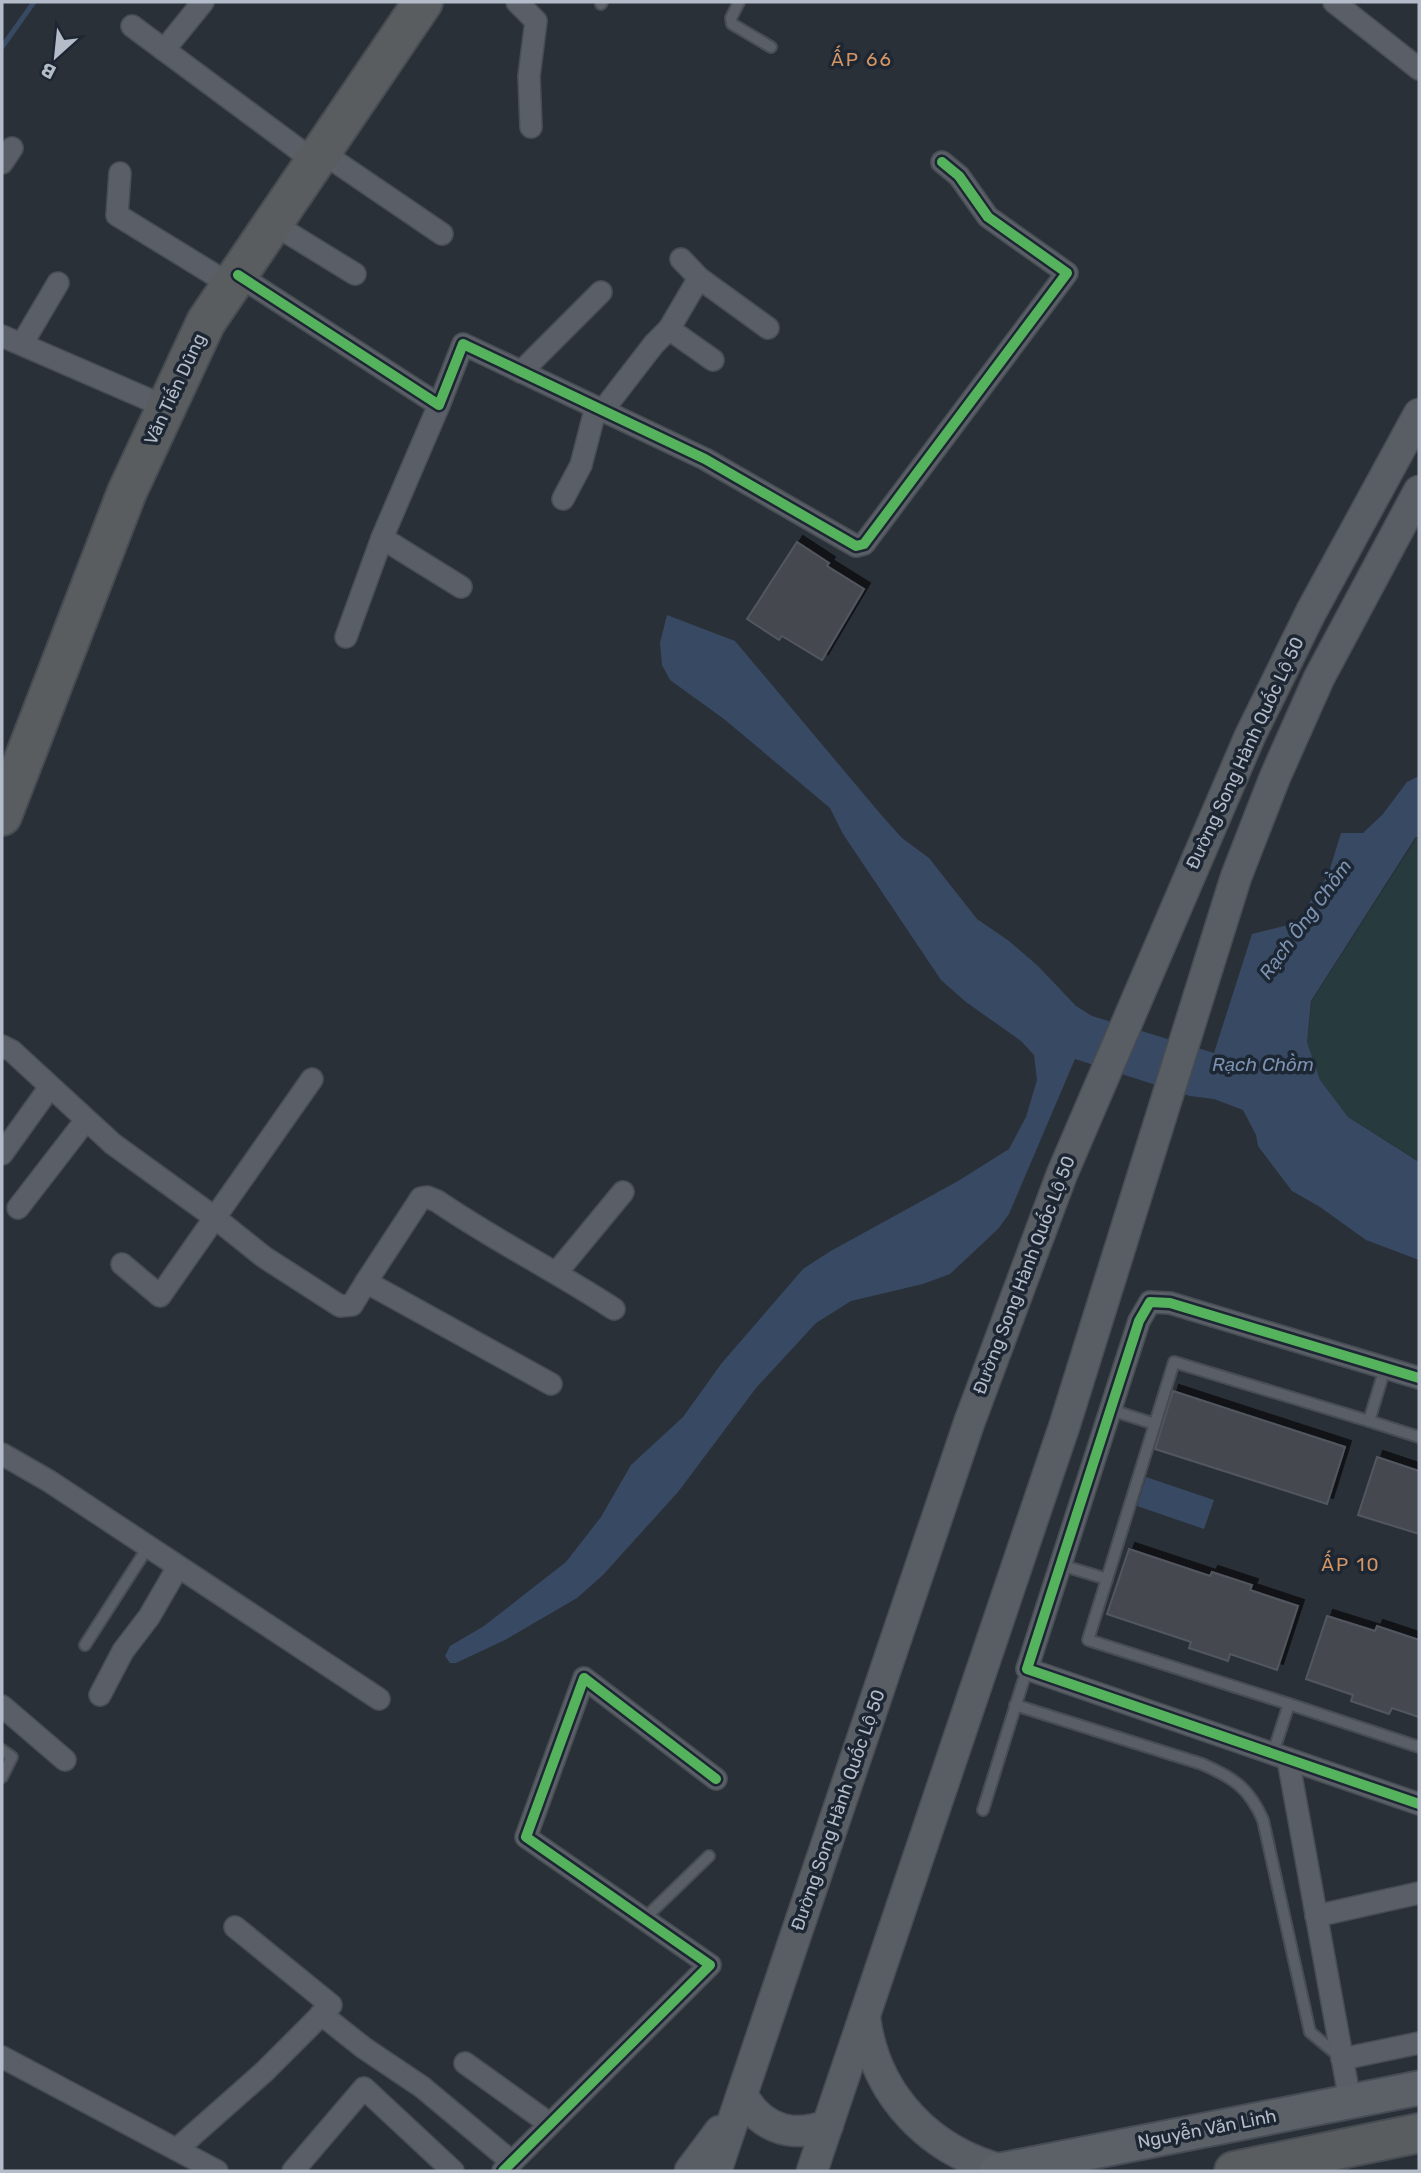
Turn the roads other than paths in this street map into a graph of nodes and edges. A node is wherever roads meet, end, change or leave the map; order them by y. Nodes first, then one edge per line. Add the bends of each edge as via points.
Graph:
1 (203, 2) edge
2 (423, 2) edge
3 (517, 2) edge
4 (739, 2) edge
5 (1334, 2) edge
6 (132, 26) dead end
7 (771, 47) dead end
8 (164, 50) junction
9 (1419, 69) edge
10 (531, 127) dead end
11 (317, 156) junction
12 (942, 162) dead end
13 (120, 173) dead end
14 (272, 223) junction
15 (442, 234) dead end
16 (681, 259) dead end
17 (355, 274) dead end
18 (699, 278) junction
19 (234, 280) junction
20 (58, 284) dead end
21 (601, 292) dead end
22 (768, 328) dead end
23 (669, 329) junction
24 (2, 336) edge
25 (22, 344) junction
26 (713, 360) dead end
27 (521, 372) junction
28 (439, 405) junction
29 (166, 407) junction
30 (600, 409) junction
31 (1419, 414) edge
32 (1419, 491) edge
33 (563, 499) dead end
34 (382, 538) junction
35 (461, 587) dead end
36 (346, 637) dead end
37 (2, 812) edge
38 (2, 1046) edge
39 (312, 1079) dead end
40 (50, 1087) junction
41 (86, 1120) junction
42 (2, 1154) edge
43 (622, 1192) dead end
44 (19, 1208) dead end
45 (214, 1217) junction
46 (122, 1264) dead end
47 (556, 1272) junction
48 (366, 1282) junction
49 (614, 1309) dead end
50 (1385, 1368) junction
51 (1419, 1378) edge
52 (551, 1384) dead end
53 (1111, 1410) junction
54 (1369, 1421) junction
55 (1155, 1424) junction
56 (1419, 1437) edge
57 (2, 1454) edge
58 (148, 1547) junction
59 (1061, 1565) junction
60 (178, 1567) junction
61 (1107, 1579) junction
62 (85, 1644) dead end
63 (1027, 1669) junction
64 (100, 1695) dead end
65 (379, 1699) dead end
66 (1289, 1704) junction
67 (1015, 1705) junction
68 (2, 1706) edge
69 (1419, 1747) edge
70 (2, 1750) edge
71 (1281, 1756) junction
72 (65, 1760) dead end
73 (2, 1777) edge
74 (716, 1779) dead end
75 (1419, 1804) edge
76 (983, 1810) dead end
77 (709, 1856) dead end
78 (1419, 1893) edge
79 (1315, 1916) junction
80 (644, 1919) junction
81 (234, 1927) dead end
82 (321, 2014) junction
83 (865, 2016) junction
84 (1419, 2043) edge
85 (2, 2057) edge
86 (1342, 2059) junction
87 (466, 2063) dead end
88 (1419, 2088) edge
89 (742, 2095) junction
90 (1350, 2101) junction
91 (550, 2124) junction
92 (828, 2125) junction
93 (1419, 2133) edge
94 (177, 2150) junction
95 (507, 2167) edge
96 (217, 2171) edge
97 (293, 2171) edge
98 (453, 2171) edge
99 (690, 2171) edge
100 (716, 2171) edge
101 (812, 2171) edge
102 (1001, 2171) edge
103 (1234, 2171) edge

1 - 8 street
2 - 11 highway, Văn Tiến Dũng
3 - 10 street via 536,21
4 - 7 lane via 732,24
5 - 9 street
6 - 8 street
8 - 11 street
11 - 14 highway, Văn Tiến Dũng
11 - 15 street
12 - 30 street via 959,176 988,218 1067,273 864,544 856,546 705,459
13 - 19 street via 117,215
14 - 17 street
14 - 19 highway, Văn Tiến Dũng
16 - 18 street
18 - 22 street
18 - 23 street
19 - 28 street
19 - 29 highway, Văn Tiến Dũng via 206,322
20 - 25 street
21 - 27 street
23 - 26 street
23 - 30 street
24 - 25 street
25 - 29 street
27 - 28 street via 463,344
27 - 30 street
28 - 34 street
29 - 37 highway, Văn Tiến Dũng via 127,492
30 - 33 street via 581,465
31 - 89 main road, Đường Song Hành Quốc Lộ 50 via 1280,673 1124,1024 1028,1259 968,1423
32 - 83 main road, Đường Song Hành Quốc Lộ 50 via 1343,629 1275,777 1232,890 1065,1424
34 - 35 street
34 - 36 street
38 - 40 street
39 - 45 street
40 - 41 street
40 - 42 street
41 - 44 street
41 - 45 street
43 - 47 street
45 - 46 street via 160,1296
45 - 48 street via 264,1257 340,1306 352,1305
47 - 48 street via 428,1197 421,1198
47 - 49 street
48 - 52 street
50 - 51 street
50 - 53 street via 1170,1303 1150,1302 1139,1321
50 - 54 lane
53 - 55 lane
53 - 59 street
54 - 55 lane via 1174,1362
54 - 56 lane
55 - 61 lane
57 - 58 street
58 - 60 street
58 - 62 lane
59 - 61 lane
59 - 63 street
60 - 64 street
60 - 65 street
61 - 66 lane via 1088,1640
63 - 67 lane
63 - 71 street
66 - 69 lane
66 - 71 lane
67 - 76 lane
67 - 86 lane via 1202,1764 1243,1787 1264,1820 1310,2032
68 - 72 street
70 - 73 lane via 12,1757
71 - 75 street
71 - 79 street
74 - 80 street via 584,1678 526,1837
77 - 80 lane
78 - 79 street
79 - 86 street
80 - 91 street via 710,1965
81 - 82 street via 331,2005
82 - 94 street
82 - 95 street via 422,2087
83 - 92 main road, Đường Song Hành Quốc Lộ 50
83 - 102 main road via 881,2075 903,2110 948,2148
84 - 86 street
85 - 94 street
86 - 90 street
87 - 91 street
88 - 90 main road, Nguyễn Văn Linh
89 - 92 main road via 757,2116 779,2129 804,2132
89 - 99 main road
89 - 100 main road, Đường Song Hành Quốc Lộ 50
90 - 102 main road, Nguyễn Văn Linh
91 - 95 street
92 - 101 main road, Đường Song Hành Quốc Lộ 50
93 - 103 highway
94 - 96 street
97 - 98 street via 364,2088

